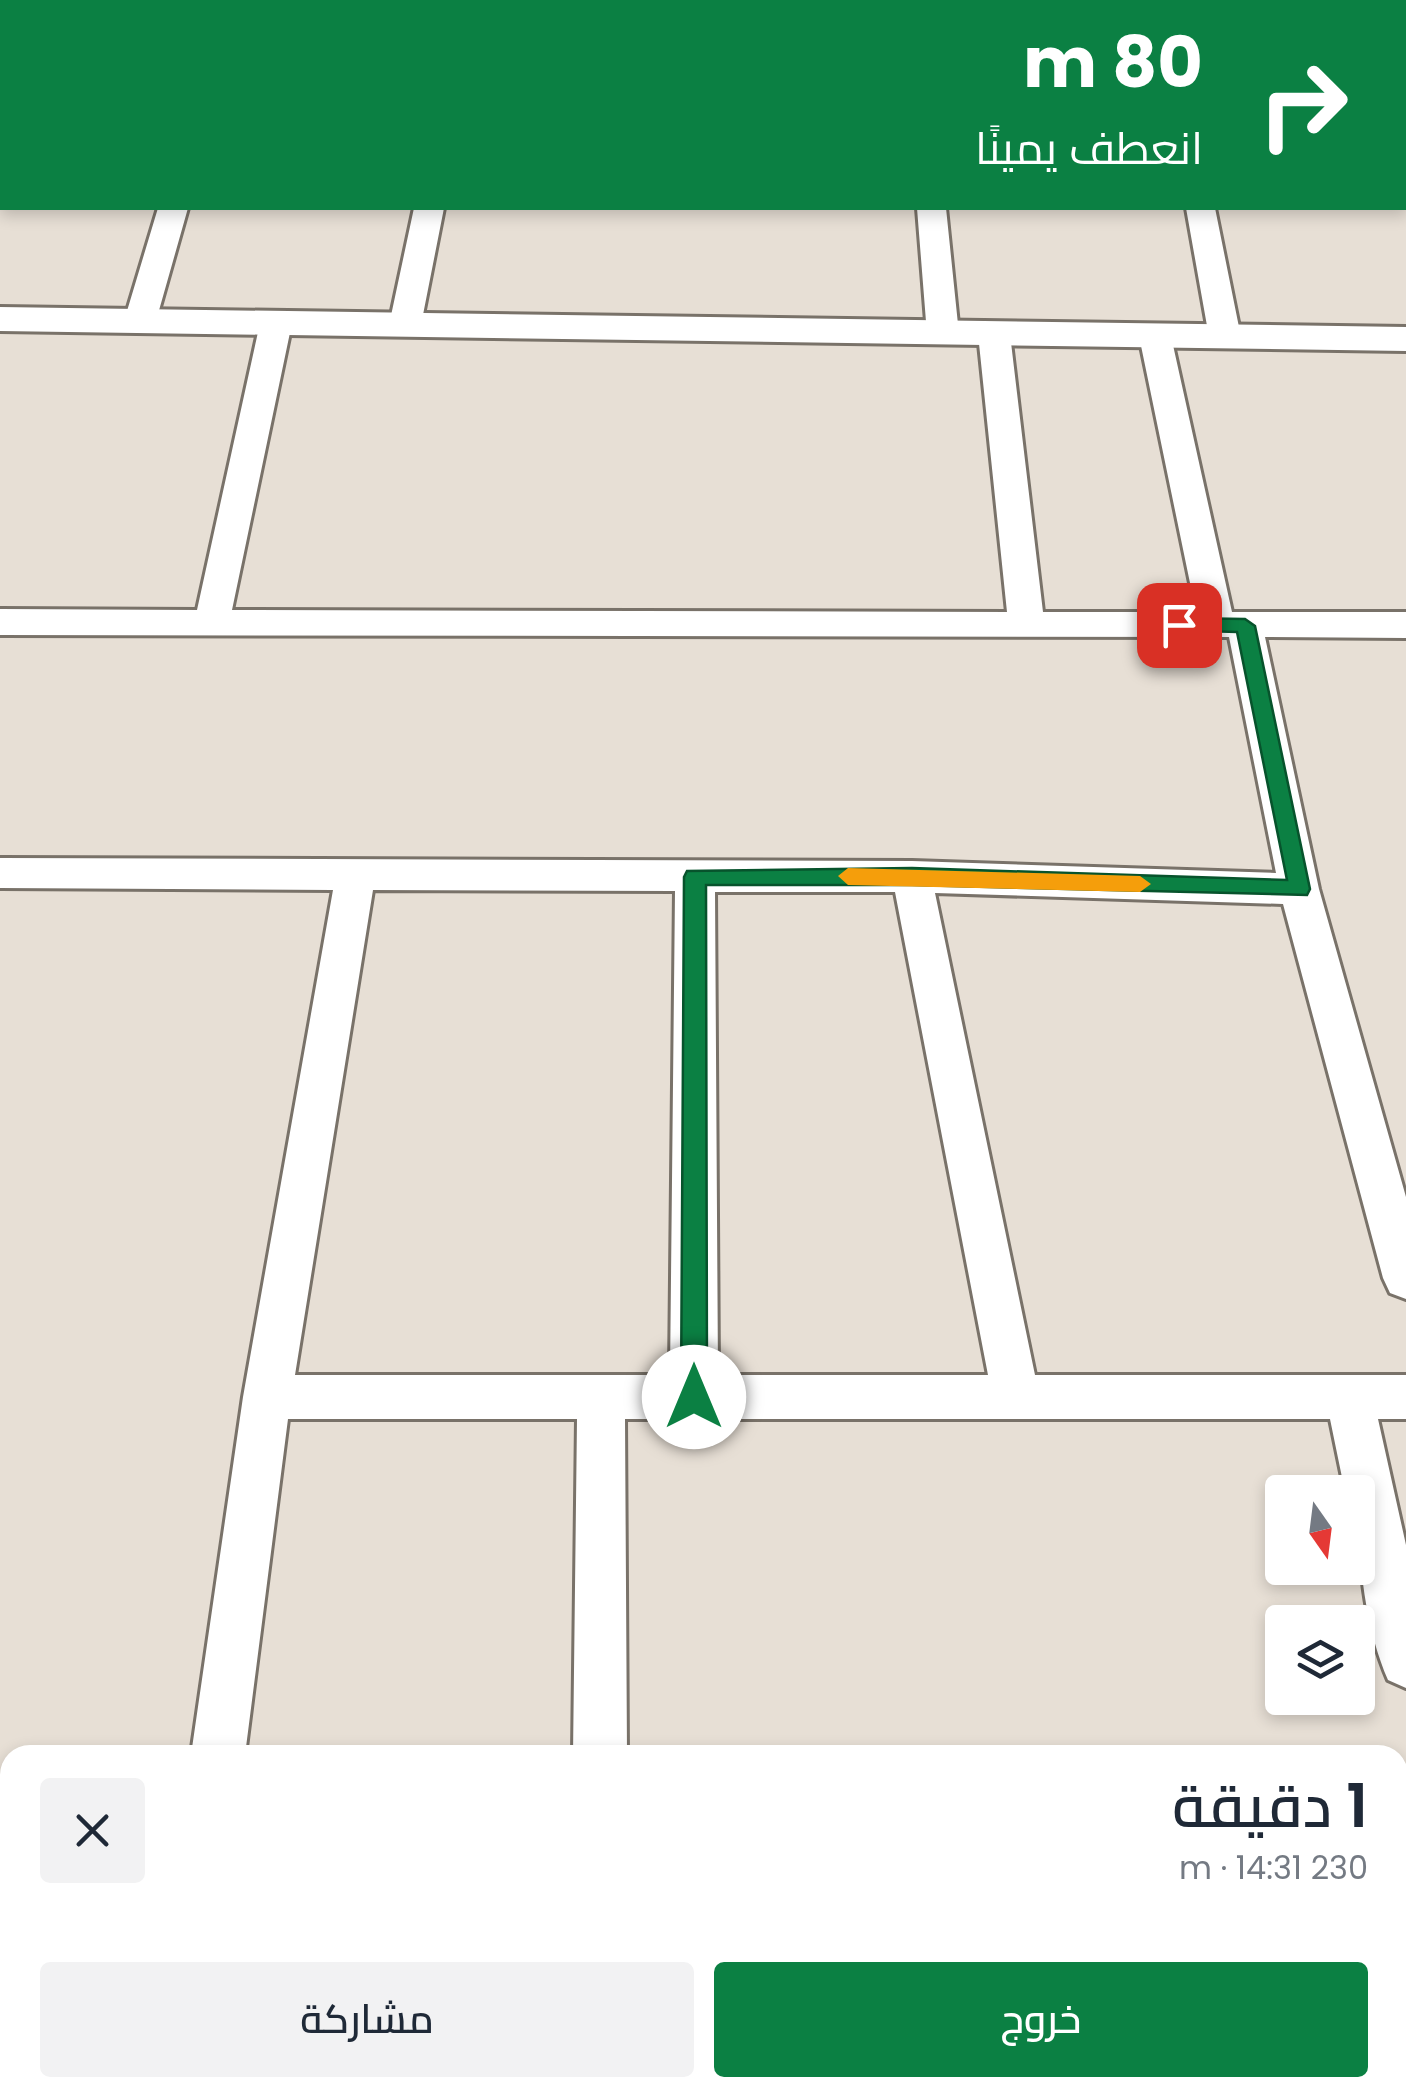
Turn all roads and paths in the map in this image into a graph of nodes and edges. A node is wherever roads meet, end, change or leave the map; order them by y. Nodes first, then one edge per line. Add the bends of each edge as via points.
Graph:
1 (172, 210) edge
2 (428, 210) edge
3 (931, 210) edge
4 (1200, 210) edge
5 (0, 319) edge
6 (140, 321) junction
7 (276, 323) junction
8 (405, 325) junction
9 (943, 334) junction
10 (994, 334) junction
11 (1155, 336) junction
12 (1225, 337) junction
13 (1406, 339) edge
14 (0, 622) edge
15 (212, 622) junction
16 (1026, 624) junction
17 (1231, 626) junction
18 (1406, 626) edge
19 (0, 872) edge
20 (356, 876) junction
21 (912, 876) junction
22 (695, 877) junction
23 (1299, 889) junction
24 (1406, 1278) edge
25 (267, 1397) junction
26 (601, 1397) junction
27 (694, 1397) junction
28 (1016, 1397) junction
29 (1348, 1397) junction
30 (1406, 1398) edge
31 (1406, 1662) edge
32 (219, 1745) edge
33 (600, 1745) edge

1 - 6 street
2 - 8 street
3 - 9 street
4 - 12 street
5 - 6 street
6 - 7 street
7 - 8 street
7 - 15 street
8 - 9 street
9 - 10 street
10 - 11 street
10 - 16 street
11 - 12 street
11 - 17 street
12 - 13 street
14 - 15 street
15 - 16 street
16 - 17 street
17 - 18 street
17 - 23 street
19 - 20 street
20 - 22 street
20 - 25 street
21 - 22 street
21 - 23 street
21 - 28 street
22 - 27 street
23 - 24 street
25 - 26 street
25 - 32 street
26 - 27 street
26 - 33 street
27 - 28 street
28 - 29 street
29 - 30 street
29 - 31 street

